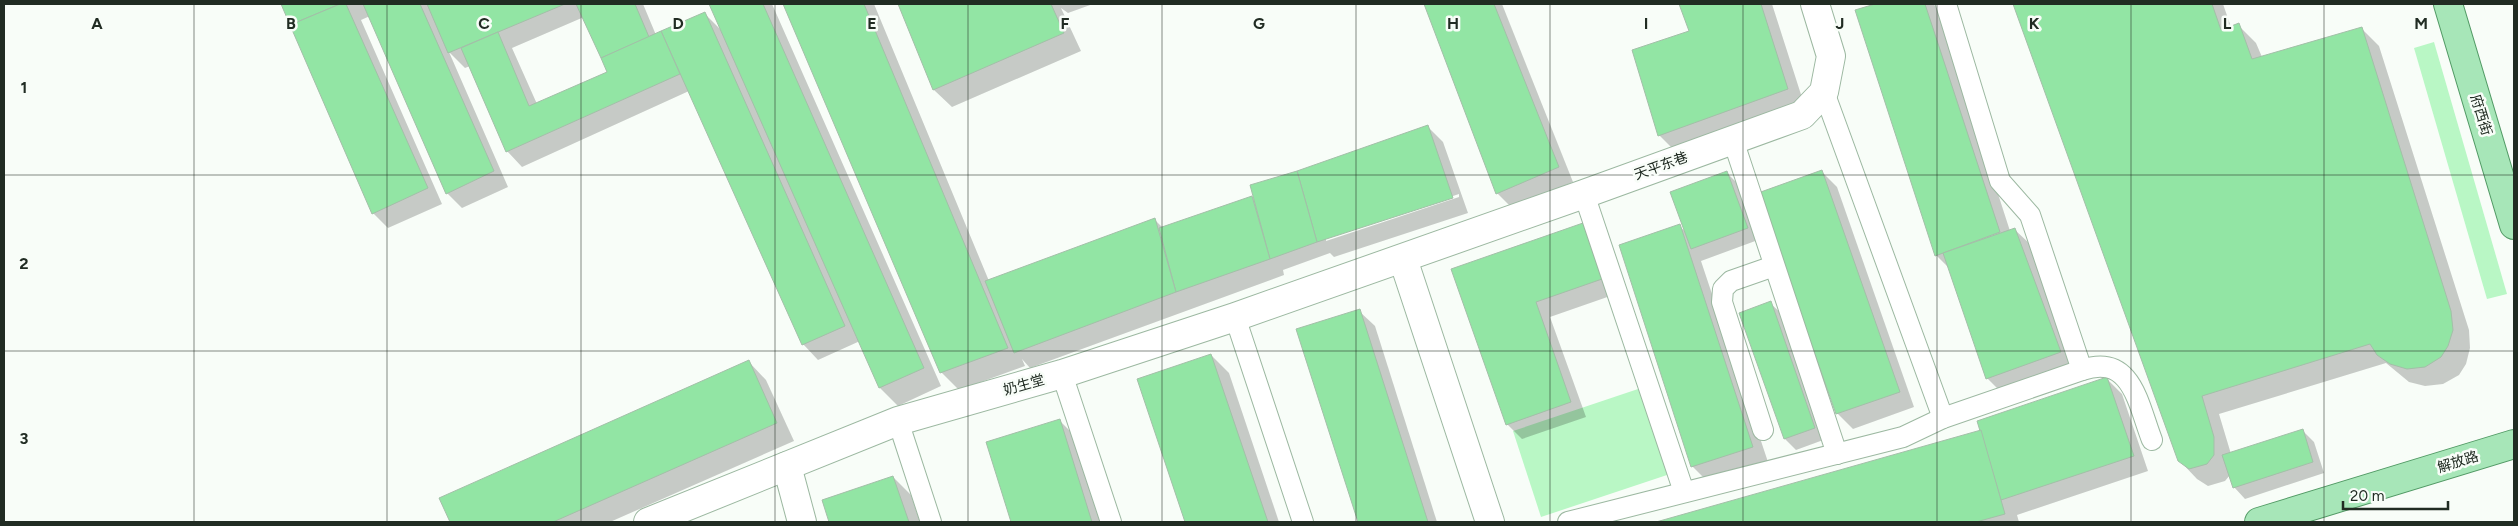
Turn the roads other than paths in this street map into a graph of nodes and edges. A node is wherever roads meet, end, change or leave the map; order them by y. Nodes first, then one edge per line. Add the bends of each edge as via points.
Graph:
1 (1946, 4) edge
2 (2448, 4) edge
3 (1821, 6) edge
4 (1824, 92) junction
5 (1733, 140) junction
6 (1584, 194) junction
7 (2514, 225) edge
8 (1403, 259) junction
9 (1774, 266) junction
10 (1235, 317) junction
11 (2082, 370) junction
12 (1062, 374) junction
13 (1943, 418) junction
14 (898, 421) junction
15 (1763, 430) dead end
16 (2152, 440) dead end
17 (2514, 444) edge
18 (1837, 454) junction
19 (787, 466) junction
20 (1684, 492) junction
21 (648, 522) edge
22 (802, 522) edge
23 (931, 522) edge
24 (1112, 522) edge
25 (1303, 522) edge
26 (1490, 522) edge
27 (1568, 522) edge
28 (2259, 522) edge

1 - 11 lane via 2000,182 2030,215
2 - 7 main road, 府西街
3 - 4 street via 1831,56
4 - 5 street, 天平东巷 via 1802,115
4 - 13 lane
5 - 6 street, 天平东巷
5 - 9 lane
6 - 8 street, 天平东巷
6 - 20 lane
8 - 10 street, 奶生堂
8 - 26 street
9 - 15 lane via 1731,281 1723,289 1722,302
9 - 18 lane
10 - 12 street, 奶生堂
10 - 25 lane
11 - 13 lane
11 - 16 lane via 2103,364 2124,373
12 - 14 street, 奶生堂
12 - 24 lane
13 - 18 lane via 1903,437
14 - 19 street, 奶生堂
14 - 23 lane
17 - 28 main road, 解放路
18 - 20 lane
19 - 21 street, 奶生堂
19 - 22 street
20 - 27 lane

